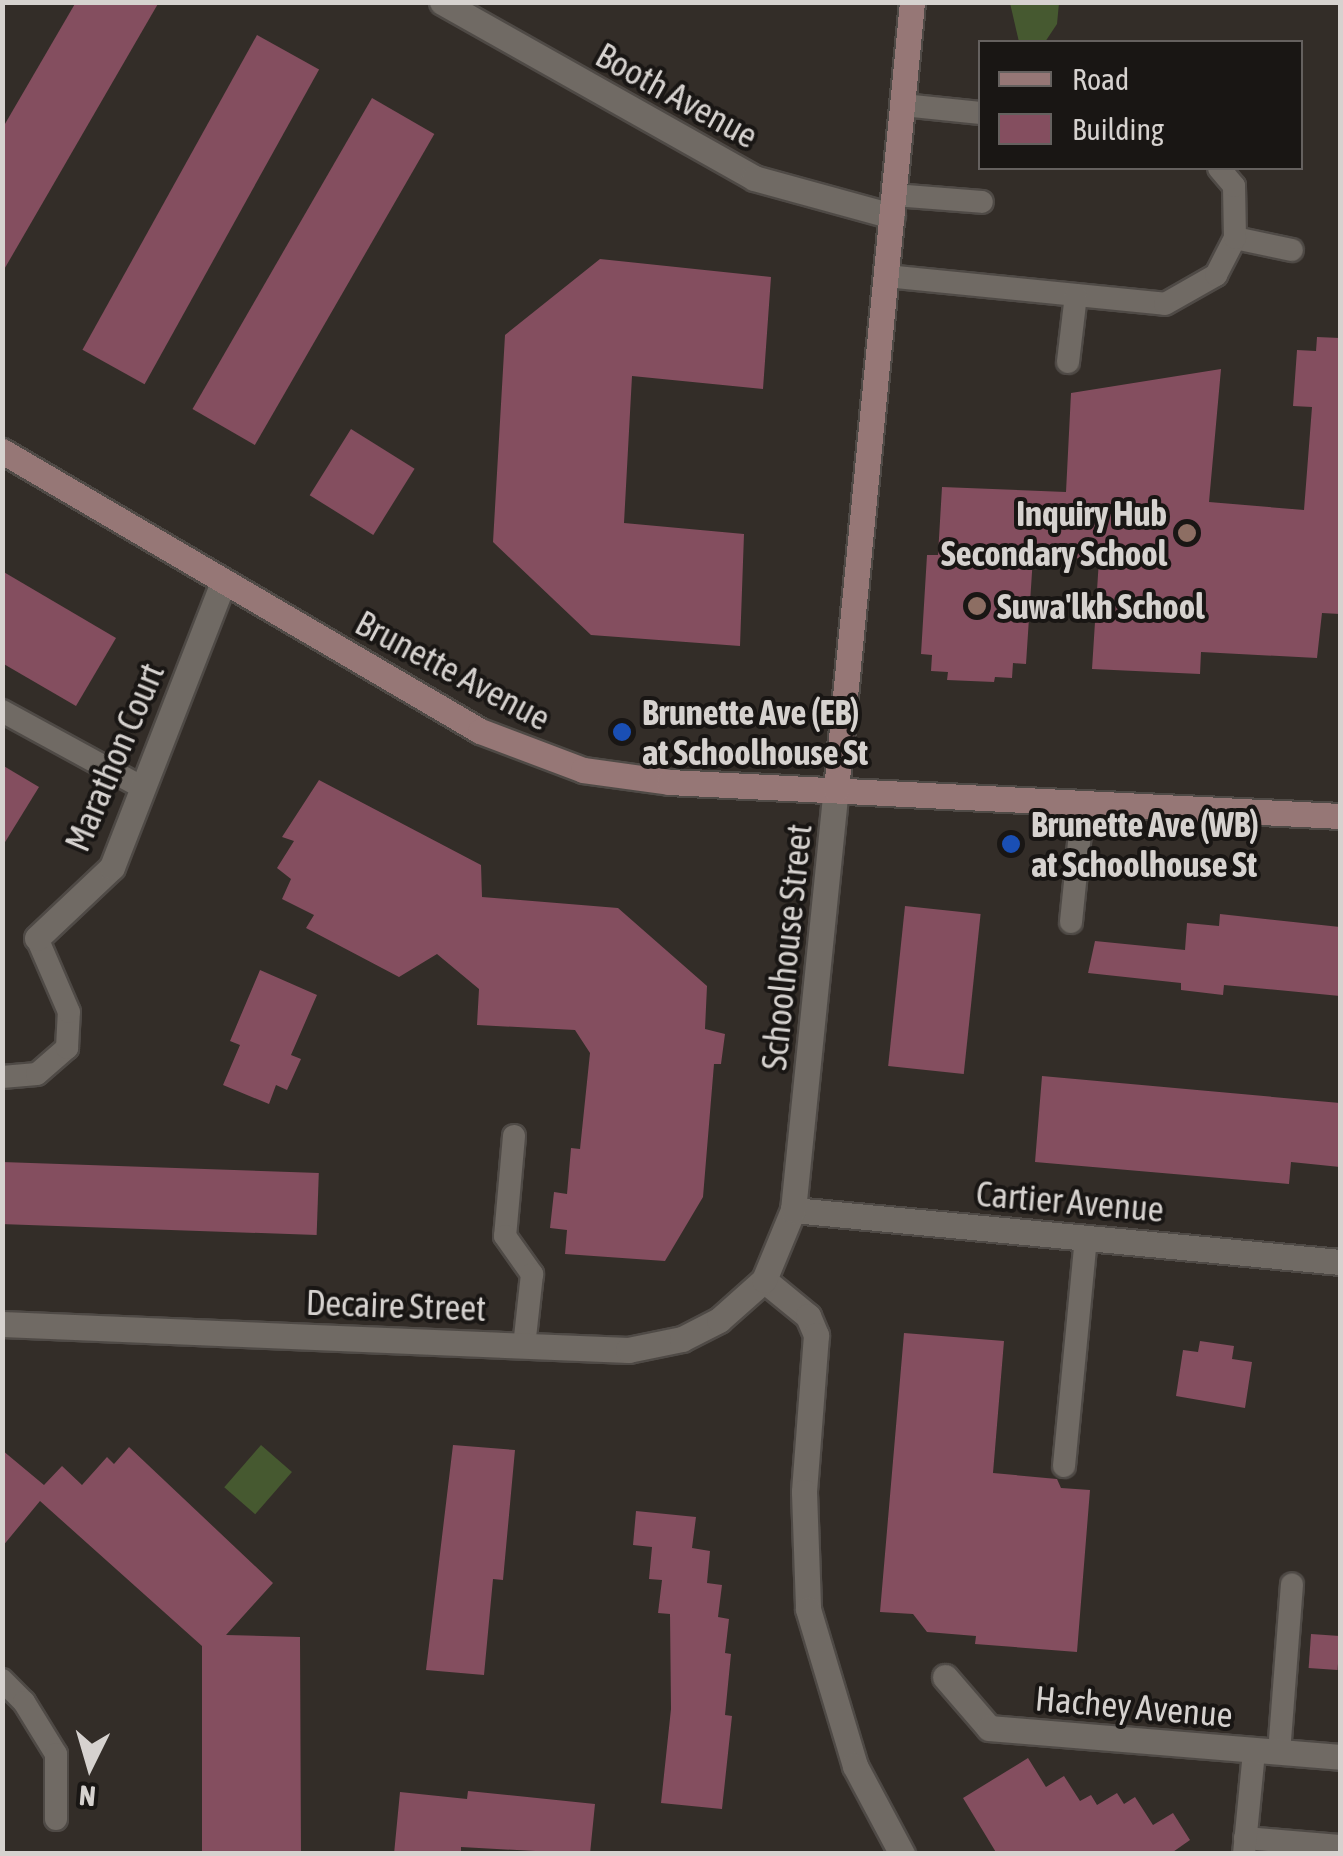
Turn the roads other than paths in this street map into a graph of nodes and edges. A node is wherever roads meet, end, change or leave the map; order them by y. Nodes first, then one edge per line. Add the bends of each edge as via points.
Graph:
1 (912, 2) edge
2 (453, 5) edge
3 (902, 105) junction
4 (978, 113) edge
5 (1222, 170) edge
6 (982, 202) dead end
7 (893, 205) junction
8 (1236, 238) junction
9 (1292, 250) dead end
10 (886, 276) junction
11 (1076, 295) junction
12 (1068, 362) dead end
13 (2, 450) edge
14 (224, 583) junction
15 (2, 711) edge
16 (143, 788) junction
17 (836, 790) junction
18 (1083, 803) junction
19 (1340, 816) edge
20 (1072, 922) dead end
21 (37, 938) joint
22 (2, 1077) edge
23 (514, 1136) dead end
24 (793, 1210) junction
25 (1086, 1238) junction
26 (1340, 1262) edge
27 (764, 1280) junction
28 (2, 1324) edge
29 (524, 1346) junction
30 (1064, 1466) dead end
31 (1292, 1585) dead end
32 (946, 1676) dead end
33 (2, 1680) edge
34 (1266, 1753) junction
35 (1340, 1757) edge
36 (56, 1818) dead end
37 (1245, 1846) edge
38 (1340, 1846) edge
39 (902, 1854) edge

1 - 3 main road, Schoolhouse Street
2 - 7 street, Booth Avenue via 754,178
3 - 4 lane
3 - 7 main road, Schoolhouse Street
5 - 8 lane via 1234,186
6 - 7 lane
7 - 10 main road, Schoolhouse Street
8 - 9 lane
8 - 11 lane via 1216,275 1164,304
10 - 11 lane
10 - 17 main road, Schoolhouse Street
11 - 12 lane
13 - 14 main road, Brunette Avenue
14 - 16 street, Marathon Court
14 - 17 main road, Brunette Avenue via 480,731 555,762 640,780
15 - 16 lane
16 - 21 street, Marathon Court via 112,868
17 - 18 main road, Brunette Avenue
17 - 24 street, Schoolhouse Street
18 - 19 main road, Brunette Avenue
18 - 20 lane
21 - 22 lane via 69,1012 68,1048 37,1074
23 - 29 lane via 505,1236 532,1274
24 - 25 street, Cartier Avenue
24 - 27 street, Schoolhouse Street
25 - 26 street, Cartier Avenue
25 - 30 lane
27 - 29 street, Decaire Street via 719,1320 669,1344 628,1350
27 - 39 street via 808,1316 816,1336 804,1492 808,1609 855,1766
28 - 29 street, Decaire Street
31 - 34 lane
32 - 34 street, Hachey Avenue via 990,1728
33 - 36 lane via 56,1754
34 - 35 street, Hachey Avenue
34 - 37 lane
37 - 38 lane

